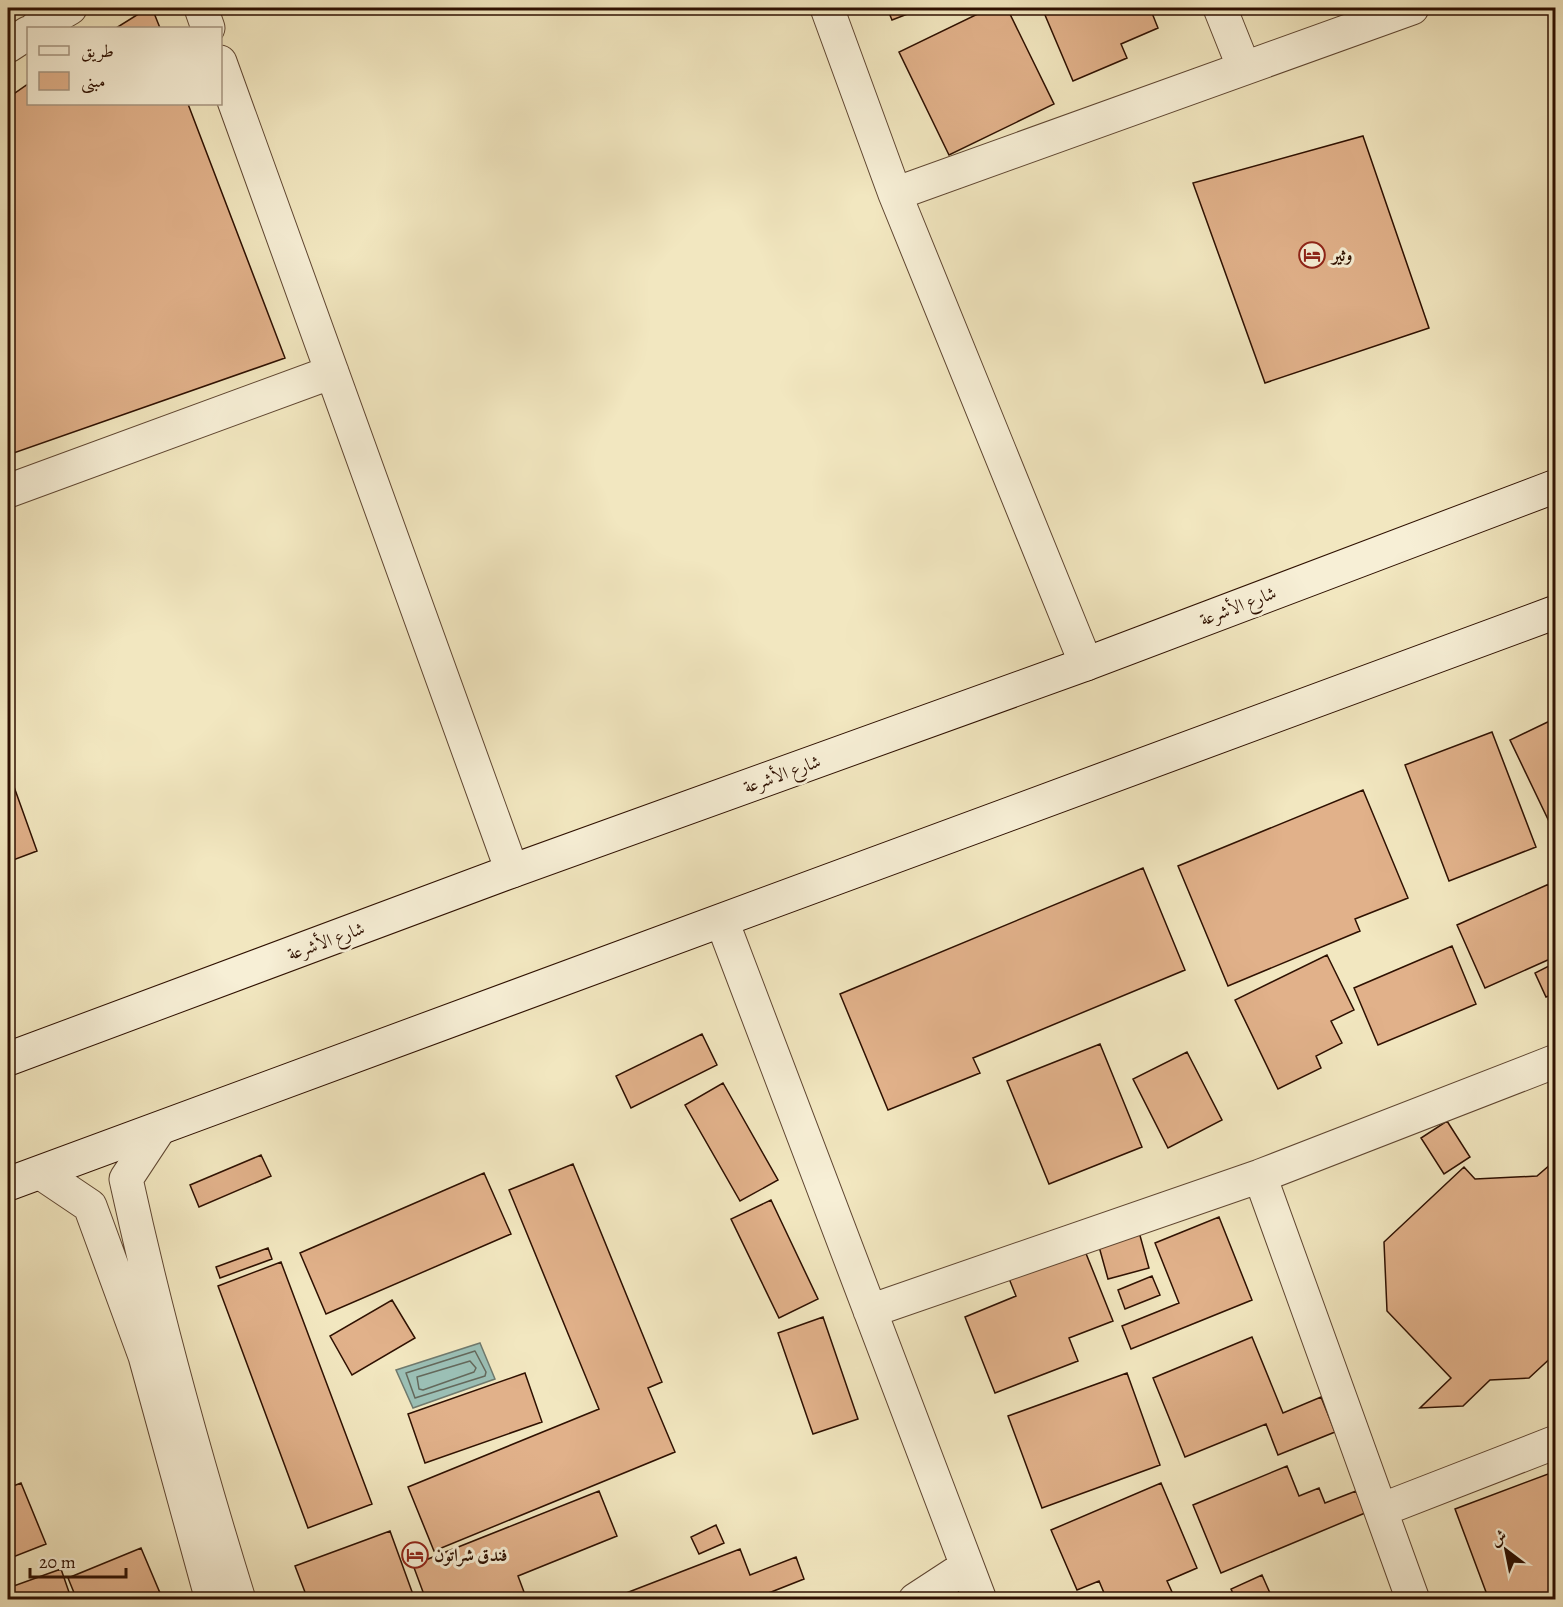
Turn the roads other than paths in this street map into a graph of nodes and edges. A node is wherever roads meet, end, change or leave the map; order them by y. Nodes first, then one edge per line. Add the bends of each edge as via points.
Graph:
1 (70, 8) edge
2 (201, 8) edge
3 (827, 8) edge
4 (1220, 8) edge
5 (1412, 8) edge
6 (38, 27) edge
7 (208, 27) edge
8 (27, 34) edge
9 (8, 46) edge
10 (222, 67) edge
11 (1244, 68) junction
12 (895, 194) junction
13 (333, 372) junction
14 (1556, 486) edge
15 (8, 491) edge
16 (1556, 612) edge
17 (1086, 664) junction
18 (512, 872) junction
19 (722, 921) junction
20 (8, 1059) edge
21 (1556, 1061) edge
22 (159, 1129) junction
23 (41, 1173) junction
24 (1260, 1176) junction
25 (8, 1184) edge
26 (870, 1311) junction
27 (1556, 1442) edge
28 (1381, 1510) junction
29 (967, 1566) junction
30 (212, 1599) edge
31 (239, 1599) edge
32 (915, 1599) edge
33 (980, 1599) edge
34 (1413, 1599) edge

1 - 6 street
2 - 7 street
3 - 12 street
4 - 11 street
5 - 11 street
8 - 9 street
10 - 13 street
11 - 12 street
12 - 17 street
13 - 15 street
13 - 18 street
14 - 17 street, شارع الأشرعة
16 - 19 street
17 - 18 street, شارع الأشرعة
18 - 20 street, شارع الأشرعة
19 - 22 street
19 - 26 street
21 - 24 street
22 - 23 street
22 - 31 street via 126,1179 209,1503
23 - 25 street
23 - 30 street via 90,1206 145,1356
24 - 26 street
24 - 28 street
26 - 29 street
27 - 28 street
28 - 34 street
29 - 32 street
29 - 33 street

